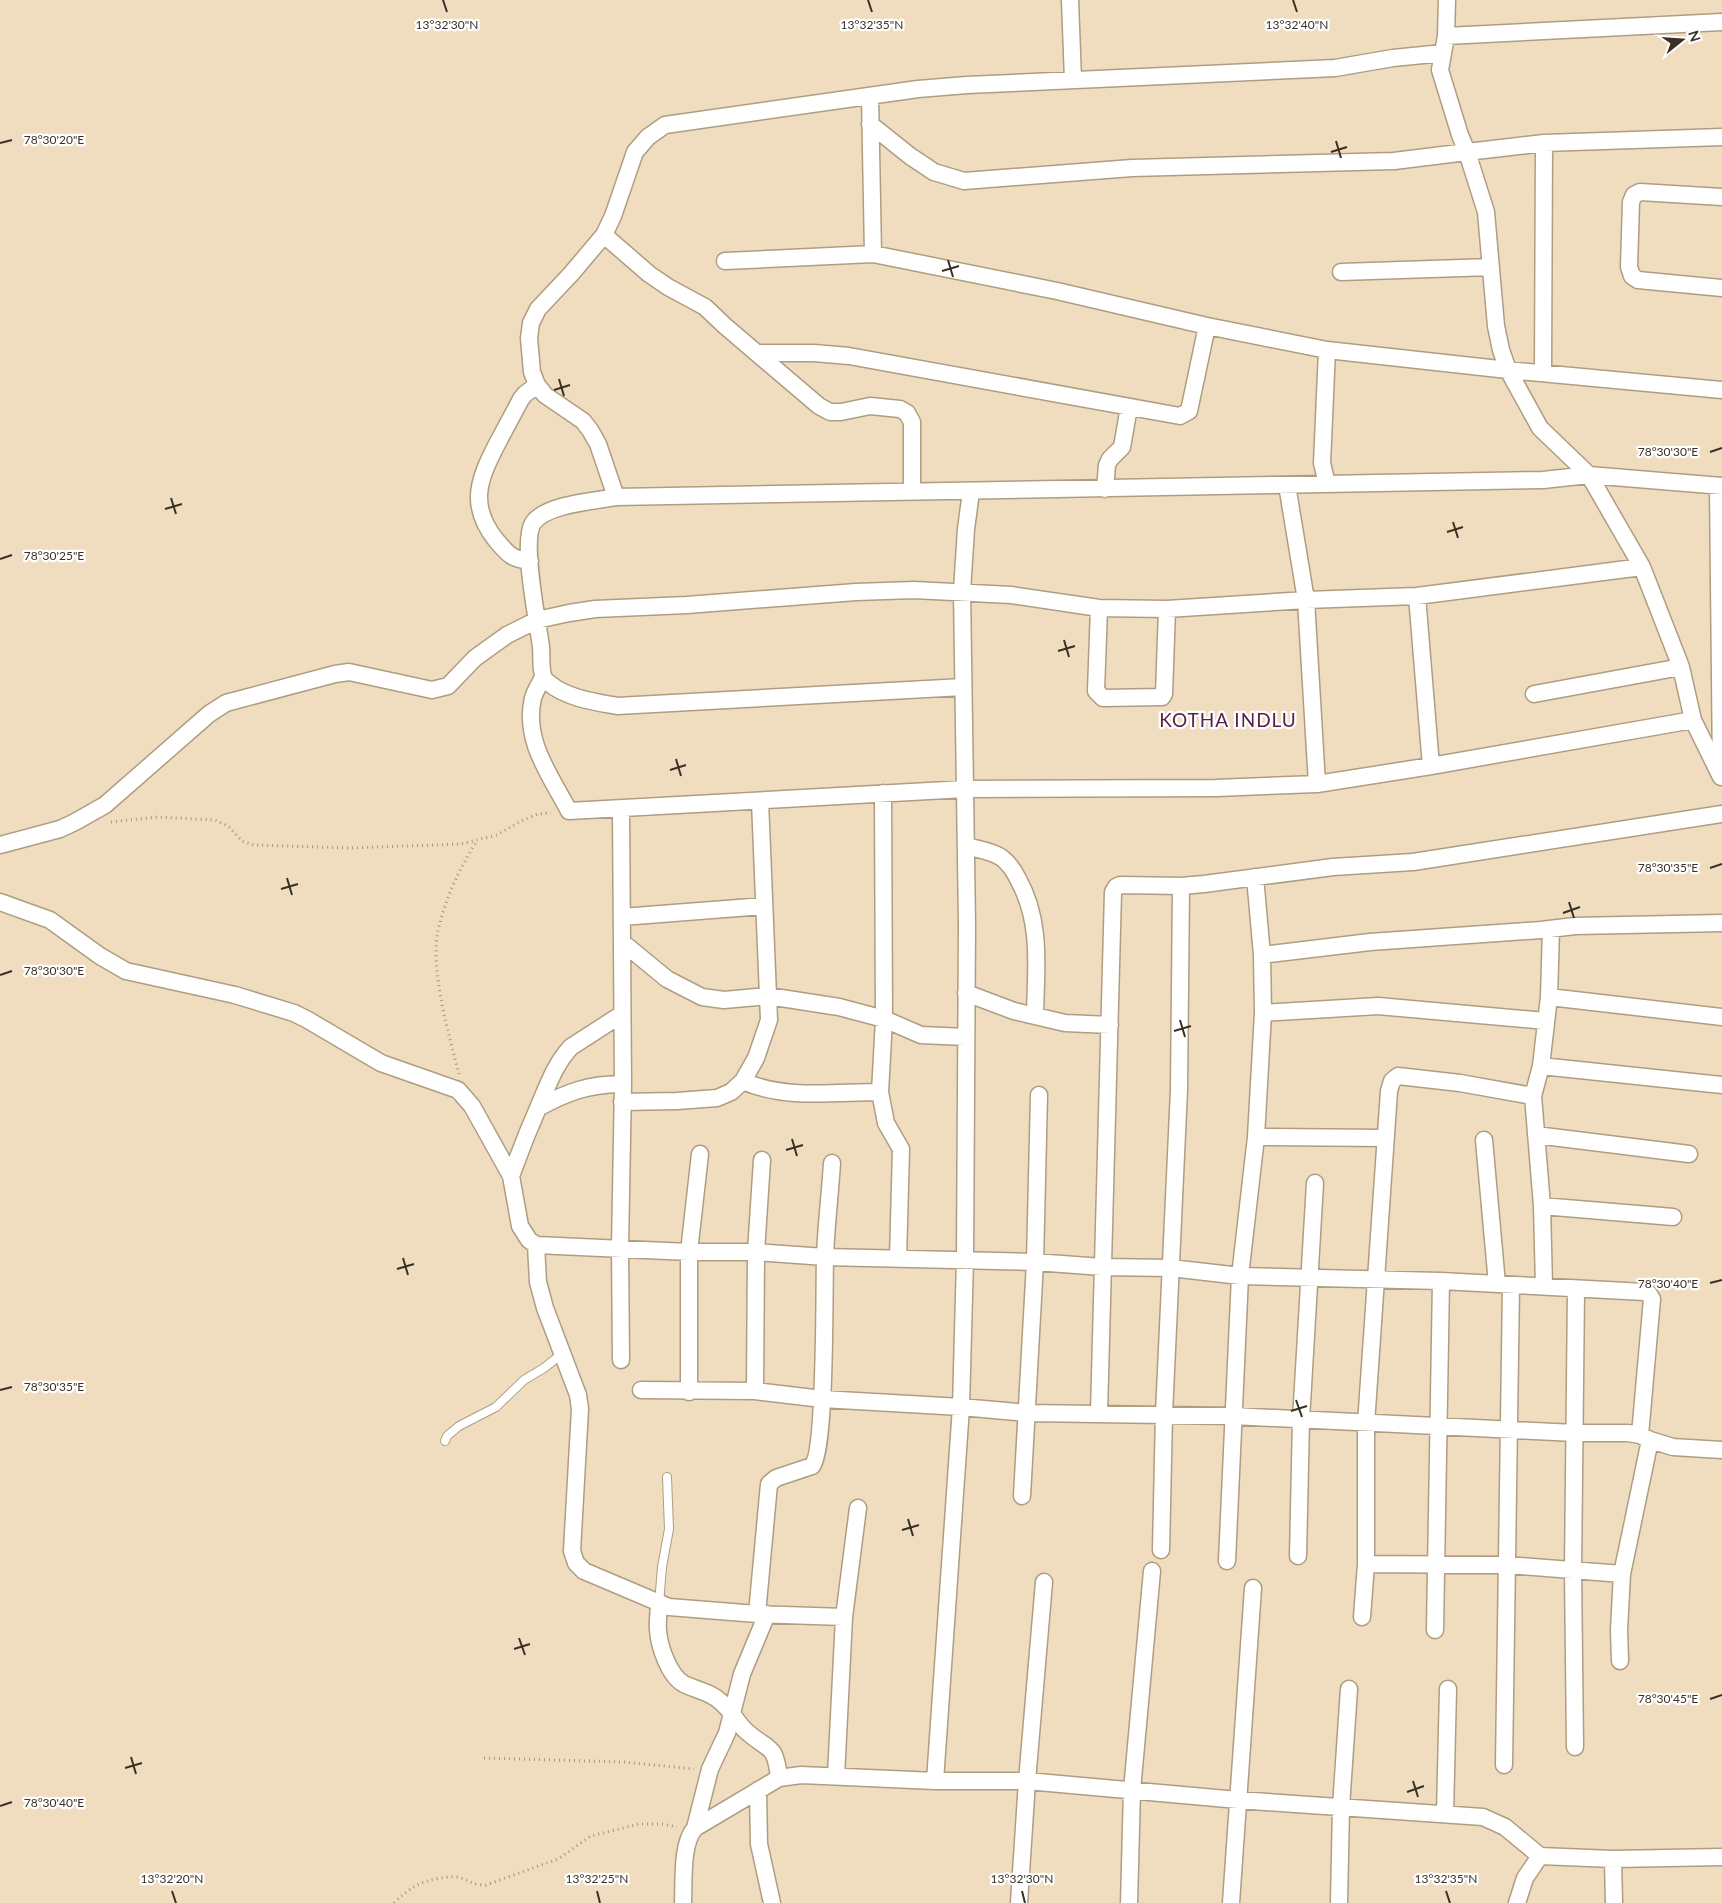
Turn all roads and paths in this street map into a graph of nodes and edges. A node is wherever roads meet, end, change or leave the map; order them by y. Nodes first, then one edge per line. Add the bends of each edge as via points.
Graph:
1 (1070, 0) edge
2 (1447, 0) edge
3 (1722, 22) edge
4 (1446, 36) junction
5 (1443, 53) junction
6 (1074, 80) junction
7 (870, 96) junction
8 (870, 124) junction
9 (1722, 137) edge
10 (1544, 143) junction
11 (1467, 152) junction
12 (1722, 197) edge
13 (604, 235) junction
14 (873, 254) junction
15 (725, 261) dead end
16 (1491, 267) junction
17 (1341, 272) dead end
18 (1722, 288) edge
19 (1207, 326) junction
20 (1327, 350) junction
21 (757, 353) junction
22 (1508, 370) junction
23 (1543, 372) junction
24 (537, 385) junction
25 (1722, 390) edge
26 (1129, 407) junction
27 (1589, 475) junction
28 (1327, 484) junction
29 (1287, 485) junction
30 (1720, 486) edge
31 (1105, 489) junction
32 (912, 491) junction
33 (970, 492) junction
34 (616, 497) junction
35 (530, 561) junction
36 (1642, 567) junction
37 (962, 591) junction
38 (1417, 596) junction
39 (1306, 600) junction
40 (1099, 608) junction
41 (1167, 609) junction
42 (537, 620) junction
43 (1681, 666) junction
44 (543, 677) junction
45 (963, 686) junction
46 (1534, 694) dead end
47 (1693, 720) junction
48 (1431, 766) junction
49 (1722, 782) edge
50 (1317, 784) junction
51 (965, 789) junction
52 (883, 793) junction
53 (760, 801) junction
54 (621, 809) junction
55 (569, 811) junction
56 (1722, 814) edge
57 (107, 822) dead end
58 (477, 840) junction
59 (0, 845) edge
60 (966, 846) junction
61 (1255, 877) junction
62 (1181, 886) junction
63 (0, 902) edge
64 (764, 906) junction
65 (622, 917) junction
66 (1722, 923) edge
67 (1552, 928) junction
68 (622, 942) junction
69 (1262, 955) junction
70 (966, 993) junction
71 (768, 996) junction
72 (1549, 997) junction
73 (1264, 1013) junction
74 (622, 1014) junction
75 (1036, 1014) junction
76 (1722, 1018) edge
77 (884, 1019) junction
78 (1546, 1021) junction
79 (1110, 1025) junction
80 (966, 1037) junction
81 (1541, 1066) junction
82 (742, 1081) junction
83 (623, 1084) junction
84 (1722, 1085) edge
85 (880, 1092) junction
86 (464, 1095) junction
87 (1039, 1095) dead end
88 (1533, 1096) junction
89 (622, 1102) junction
90 (538, 1108) junction
91 (1536, 1135) junction
92 (1256, 1137) junction
93 (1386, 1138) junction
94 (1484, 1140) dead end
95 (700, 1154) dead end
96 (1689, 1154) dead end
97 (762, 1160) dead end
98 (832, 1163) dead end
99 (511, 1176) junction
100 (1315, 1183) dead end
101 (1542, 1206) junction
102 (1673, 1217) dead end
103 (536, 1245) junction
104 (620, 1248) junction
105 (689, 1252) junction
106 (756, 1252) junction
107 (825, 1257) junction
108 (898, 1259) junction
109 (965, 1259) junction
110 (1035, 1262) junction
111 (1102, 1267) junction
112 (1171, 1268) junction
113 (1240, 1276) junction
114 (1308, 1278) junction
115 (1376, 1280) junction
116 (1441, 1281) junction
117 (1504, 1285) junction
118 (1544, 1286) junction
119 (1576, 1290) junction
120 (563, 1353) junction
121 (621, 1360) dead end
122 (640, 1390) dead end
123 (755, 1391) junction
124 (689, 1392) junction
125 (822, 1399) junction
126 (961, 1407) junction
127 (1028, 1413) junction
128 (1099, 1413) junction
129 (1164, 1414) junction
130 (1233, 1416) junction
131 (1301, 1420) junction
132 (1366, 1424) junction
133 (1439, 1426) junction
134 (1509, 1428) junction
135 (1575, 1433) junction
136 (1645, 1437) junction
137 (445, 1441) dead end
138 (1722, 1450) edge
139 (667, 1477) dead end
140 (1022, 1496) dead end
141 (858, 1508) dead end
142 (1161, 1550) dead end
143 (1298, 1556) dead end
144 (1227, 1561) dead end
145 (1366, 1564) junction
146 (1436, 1564) junction
147 (1508, 1565) junction
148 (1573, 1570) junction
149 (1152, 1571) dead end
150 (1622, 1574) junction
151 (1044, 1582) dead end
152 (1253, 1588) dead end
153 (659, 1604) junction
154 (762, 1614) junction
155 (844, 1617) junction
156 (1362, 1617) dead end
157 (1435, 1630) dead end
158 (1620, 1661) dead end
159 (1348, 1689) dead end
160 (1448, 1689) dead end
161 (733, 1715) junction
162 (1575, 1747) dead end
163 (484, 1758) dead end
164 (1504, 1765) dead end
165 (710, 1769) junction
166 (836, 1776) junction
167 (779, 1778) junction
168 (935, 1780) junction
169 (1027, 1781) junction
170 (758, 1790) junction
171 (1132, 1790) junction
172 (1238, 1800) junction
173 (1341, 1807) junction
174 (1445, 1814) junction
175 (692, 1830) junction
176 (1540, 1856) junction
177 (1722, 1857) edge
178 (1613, 1859) junction
179 (394, 1903) edge
180 (683, 1903) edge
181 (772, 1903) edge
182 (1019, 1903) edge
183 (1129, 1903) edge
184 (1231, 1903) edge
185 (1339, 1903) edge
186 (1517, 1903) edge
187 (1614, 1903) edge

1 - 6 street
2 - 4 street
3 - 4 street
4 - 5 street
5 - 6 street via 1335,68
5 - 11 street via 1440,70
6 - 7 street via 918,89
7 - 8 street
7 - 13 street via 665,125 635,152 614,216
8 - 11 street via 934,172 964,181 1132,168 1394,161
8 - 14 street
9 - 10 street
10 - 11 street
10 - 23 street
11 - 16 street via 1486,212
12 - 18 street via 1640,192 1634,195 1631,202 1629,267 1632,276 1638,280
13 - 21 street via 649,274 705,307
13 - 24 street via 538,309 529,338 532,372
14 - 15 street
14 - 19 street via 1057,291
16 - 17 street
16 - 22 street via 1496,326
19 - 20 street
19 - 26 street via 1189,411 1180,416
20 - 22 street
20 - 28 street via 1322,463
21 - 26 street via 849,356
21 - 32 street via 830,412 870,406 900,409 907,413 912,422
22 - 23 street
22 - 27 street via 1540,428
23 - 25 street
24 - 34 street via 590,430
24 - 35 street via 521,399 483,471 479,486 481,515 490,532 509,555
26 - 31 street via 1122,447 1107,465
27 - 28 street via 1543,480
27 - 30 street
27 - 36 street
28 - 29 street
29 - 31 street
29 - 39 street
30 - 49 street
31 - 33 street
32 - 33 street
32 - 34 street
33 - 37 street
34 - 35 street via 571,504 542,515 534,522 529,535
35 - 42 street
36 - 38 street
36 - 43 street
37 - 40 street
37 - 42 street via 856,592 595,609
37 - 45 street
38 - 39 street
38 - 48 street
39 - 41 street
39 - 50 street
40 - 41 street
40 - 41 street via 1096,691 1103,698 1162,697
42 - 44 street
42 - 59 street via 490,646 454,681 440,689 349,672 226,703 209,714 105,805 60,829
43 - 46 street
43 - 47 street
44 - 45 street via 562,692 617,706
44 - 55 street via 534,696 532,735
45 - 51 street
47 - 48 street
47 - 49 street
48 - 50 street
50 - 51 street via 1225,788
51 - 52 street
51 - 60 street
52 - 53 street
52 - 77 street
53 - 54 street
53 - 64 street
54 - 55 street
54 - 65 street
55 - 58 path via 538,814 497,835
56 - 61 street via 1413,862 1332,867
57 - 58 path via 157,817 216,820 228,826 242,841 254,845 369,848 461,844
58 - 86 path via 451,888 436,949 446,1020
60 - 70 street
60 - 75 street via 1000,856 1011,866 1024,889 1032,910 1037,941
61 - 62 street
61 - 69 street
62 - 79 street via 1120,885 1113,892
62 - 112 street via 1179,1090
63 - 86 street via 50,920 126,971 294,1013 381,1063 458,1090
64 - 65 street
64 - 71 street
65 - 68 street
66 - 67 street
67 - 69 street via 1370,942
67 - 72 street
68 - 71 street via 667,979 702,997 724,1000
68 - 74 street
69 - 73 street
70 - 75 street
70 - 80 street
71 - 77 street via 839,1007
71 - 82 street via 769,1020 764,1038
72 - 76 street
72 - 78 street
73 - 78 street via 1378,1006
73 - 92 street
74 - 83 street
74 - 90 street via 564,1054
75 - 79 street via 1065,1023
77 - 80 street via 921,1036
77 - 85 street
78 - 81 street
79 - 111 street
80 - 109 street
81 - 84 street
81 - 88 street
82 - 85 street via 788,1093
82 - 89 street via 718,1098
83 - 89 street
83 - 90 street via 583,1088
85 - 108 street via 886,1123 901,1149
86 - 99 street
87 - 110 street
88 - 91 street
88 - 93 street via 1398,1076 1392,1081 1389,1091
89 - 104 street
90 - 99 street
91 - 96 street
91 - 101 street
92 - 93 street
92 - 113 street
93 - 115 street
94 - 117 street
95 - 105 street
97 - 106 street
98 - 107 street
99 - 103 street via 520,1226
100 - 114 street
101 - 102 street
101 - 118 street
103 - 104 street
103 - 120 street via 538,1282
104 - 105 street
104 - 121 street
105 - 106 street
105 - 124 street
106 - 107 street
106 - 123 street
107 - 108 street
107 - 125 street
108 - 109 street
109 - 110 street
109 - 126 street
110 - 111 street
110 - 127 street
111 - 112 street
111 - 128 street
112 - 113 street
112 - 129 street
113 - 114 street
113 - 130 street
114 - 115 street
114 - 131 street
115 - 116 street
115 - 132 street
116 - 117 street
116 - 133 street
117 - 118 street
117 - 134 street
118 - 119 street
119 - 135 street
119 - 136 street via 1649,1294 1652,1300
120 - 137 lane via 524,1380 496,1407 459,1426
120 - 153 street via 580,1409 572,1550 576,1563 584,1571
122 - 124 street
123 - 124 street
123 - 125 street
125 - 126 street
125 - 154 street via 815,1463 776,1478 769,1484
126 - 127 street
126 - 168 street
127 - 128 street
127 - 140 street
128 - 129 street
129 - 130 street
129 - 142 street
130 - 131 street
130 - 144 street
131 - 132 street
131 - 143 street
132 - 133 street
132 - 145 street
133 - 134 street
133 - 146 street
134 - 135 street
134 - 147 street
135 - 136 street
135 - 148 street
136 - 138 street via 1673,1447
136 - 150 street
139 - 153 lane via 669,1529
141 - 155 street
145 - 146 street
145 - 156 street
146 - 147 street
146 - 157 street
147 - 148 street
147 - 164 street
148 - 150 street
148 - 162 street
149 - 171 street
150 - 158 street
151 - 169 street
152 - 172 street
153 - 154 street
153 - 161 street via 658,1631 673,1675 682,1683 712,1695
154 - 155 street
154 - 161 street via 742,1674
155 - 166 street
159 - 173 street
160 - 174 street
161 - 165 street
161 - 167 street via 746,1731 772,1751
163 - 165 path via 623,1762
165 - 175 street
166 - 167 street
166 - 168 street
167 - 170 street
168 - 169 street
169 - 171 street
169 - 182 street
170 - 175 street
170 - 181 street via 759,1844
171 - 172 street
171 - 183 street
172 - 173 street
172 - 184 street
173 - 174 street
173 - 185 street
174 - 176 street via 1482,1816 1505,1827
175 - 179 path via 662,1824 639,1824 591,1836 558,1859 486,1885 475,1885 452,1876 427,1880 416,1884
175 - 180 street via 686,1850
176 - 178 street
176 - 186 street via 1525,1878
177 - 178 street
178 - 187 street

